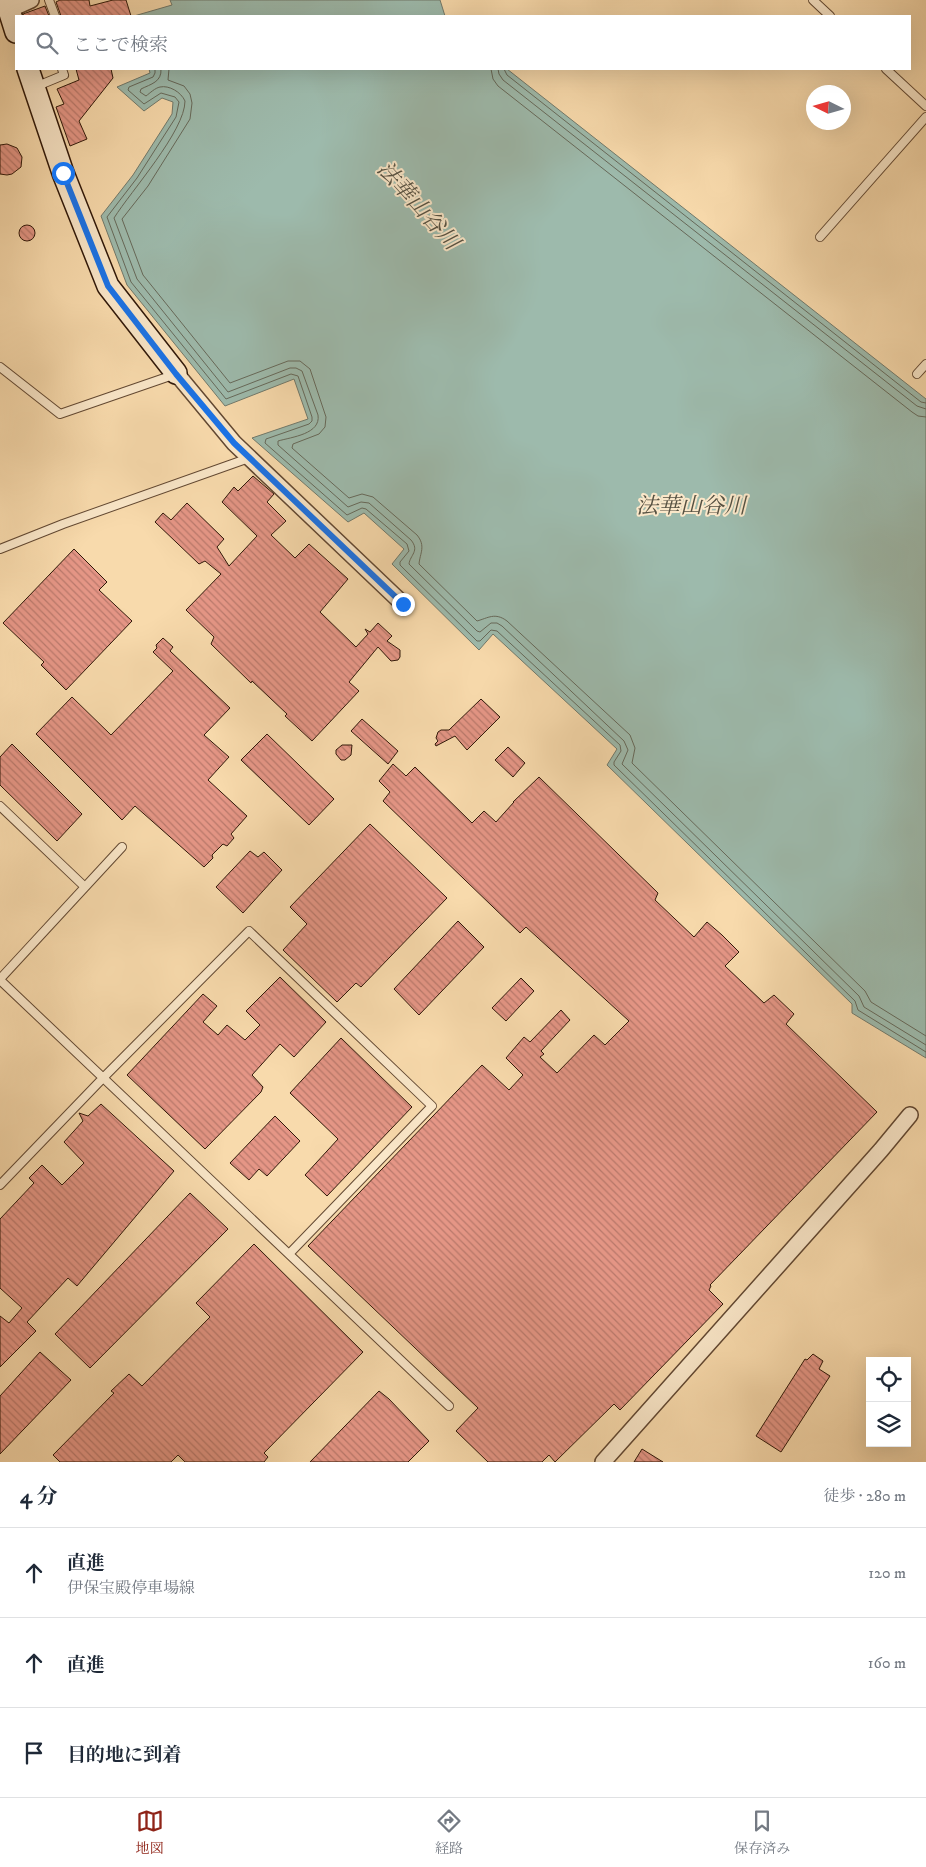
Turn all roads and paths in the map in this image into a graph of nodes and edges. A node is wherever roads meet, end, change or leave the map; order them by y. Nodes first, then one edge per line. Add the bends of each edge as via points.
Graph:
1 (31, 0) edge
2 (49, 0) edge
3 (813, 0) edge
4 (6, 5) edge
5 (55, 15) edge
6 (829, 15) edge
7 (15, 29) edge
8 (62, 70) edge
9 (887, 70) edge
10 (32, 78) edge
11 (926, 106) edge
12 (926, 117) edge
13 (820, 237) dead end
14 (926, 364) edge
15 (0, 368) edge
16 (176, 374) junction
17 (917, 374) dead end
18 (250, 458) junction
19 (0, 549) edge
20 (403, 604) dead end
21 (0, 806) edge
22 (122, 846) dead end
23 (85, 887) junction
24 (0, 980) edge
25 (103, 1078) junction
26 (910, 1115) dead end
27 (0, 1185) edge
28 (289, 1254) junction
29 (449, 1406) dead end
30 (602, 1462) edge

1 - 4 street
2 - 5 lane
3 - 6 lane
4 - 7 main road
8 - 10 lane via 64,75
9 - 11 lane
10 - 16 main road via 63,173 108,286
12 - 13 lane
14 - 17 lane
15 - 16 lane via 60,414
16 - 18 street
18 - 19 lane
18 - 20 street
21 - 23 lane
22 - 23 lane
23 - 24 lane
24 - 25 lane
25 - 27 lane
25 - 28 lane
25 - 28 lane via 249,931 432,1106
26 - 30 street
28 - 29 lane

